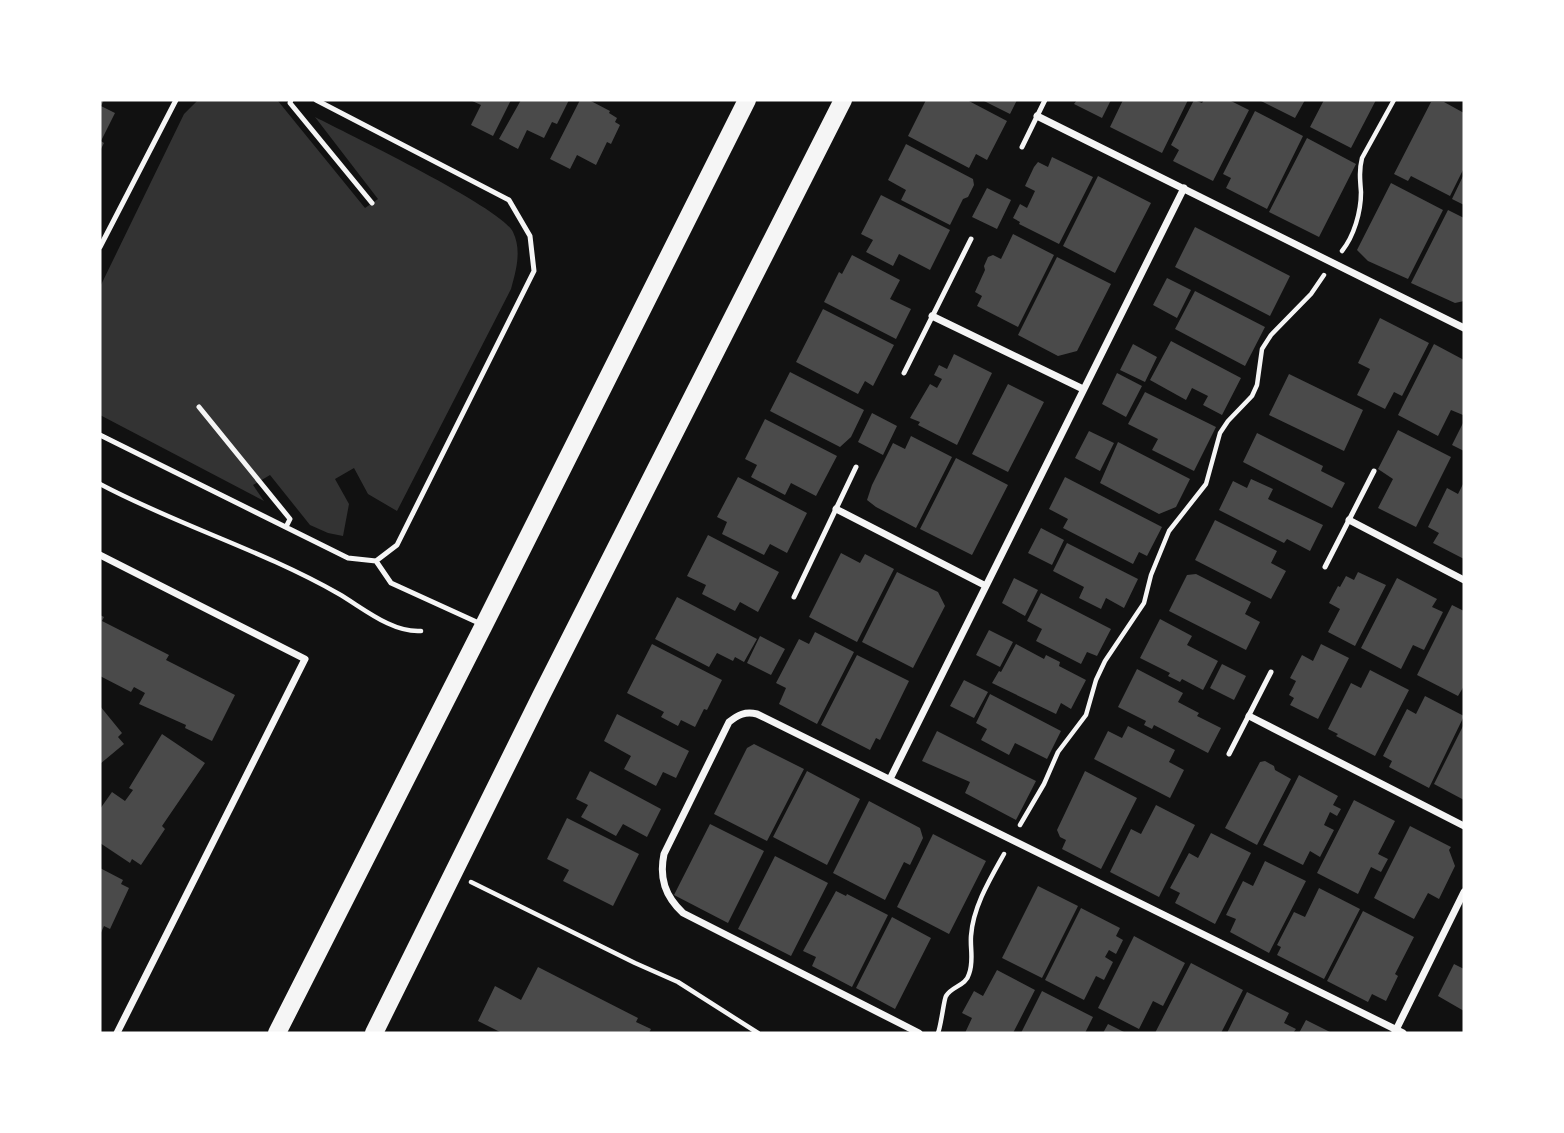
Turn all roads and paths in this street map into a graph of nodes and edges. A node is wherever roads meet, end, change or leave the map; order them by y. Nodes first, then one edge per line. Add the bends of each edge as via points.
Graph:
1 (176, 100) edge
2 (291, 100) edge
3 (316, 100) edge
4 (747, 100) edge
5 (843, 100) edge
6 (1045, 100) edge
7 (1394, 100) edge
8 (1037, 117) junction
9 (1021, 147) dead end
10 (1184, 188) junction
11 (372, 203) dead end
12 (971, 239) dead end
13 (100, 247) edge
14 (1334, 263) junction
15 (932, 316) junction
16 (1464, 328) edge
17 (904, 373) dead end
18 (1083, 389) junction
19 (199, 407) dead end
20 (100, 435) edge
21 (856, 467) dead end
22 (1374, 471) dead end
23 (100, 484) edge
24 (836, 509) junction
25 (1349, 520) junction
26 (286, 527) junction
27 (100, 555) edge
28 (376, 561) junction
29 (1325, 567) dead end
30 (1464, 580) edge
31 (986, 586) junction
32 (794, 597) dead end
33 (484, 625) junction
34 (421, 631) dead end
35 (1271, 672) dead end
36 (1249, 716) junction
37 (1229, 754) dead end
38 (890, 779) junction
39 (1464, 826) edge
40 (1012, 839) junction
41 (454, 873) junction
42 (1464, 892) edge
43 (1398, 1032) edge
44 (117, 1033) edge
45 (276, 1033) edge
46 (374, 1033) edge
47 (758, 1033) edge
48 (919, 1033) edge
49 (938, 1033) edge

1 - 13 lane
2 - 11 lane
3 - 28 lane via 509,200 530,236 534,271 397,545
4 - 33 main road
5 - 41 main road
6 - 8 lane
7 - 14 path via 1362,158 1361,203 1355,226
8 - 9 lane
8 - 10 street
10 - 14 street
10 - 18 street
12 - 15 lane
14 - 16 street
14 - 40 path via 1262,349 1252,396 1220,433 1206,484 1169,531 1144,603 1105,661 1086,715 1054,759
15 - 17 lane
15 - 18 street
18 - 31 street
19 - 26 lane via 290,519
20 - 26 lane
21 - 24 lane
22 - 25 lane
23 - 34 path via 255,552 374,617
24 - 31 street
24 - 32 lane
25 - 29 lane
25 - 30 street
26 - 28 lane via 348,558
27 - 44 street via 305,659
28 - 33 lane via 391,583
31 - 38 street
33 - 45 main road
35 - 36 lane
36 - 37 lane
36 - 39 street
38 - 40 street
38 - 48 street via 757,714 737,715 729,722 664,854 661,869 667,894 683,914
40 - 43 street
40 - 49 path via 980,901 972,927 967,981 944,999
41 - 46 main road
41 - 47 path via 678,982
42 - 43 street

